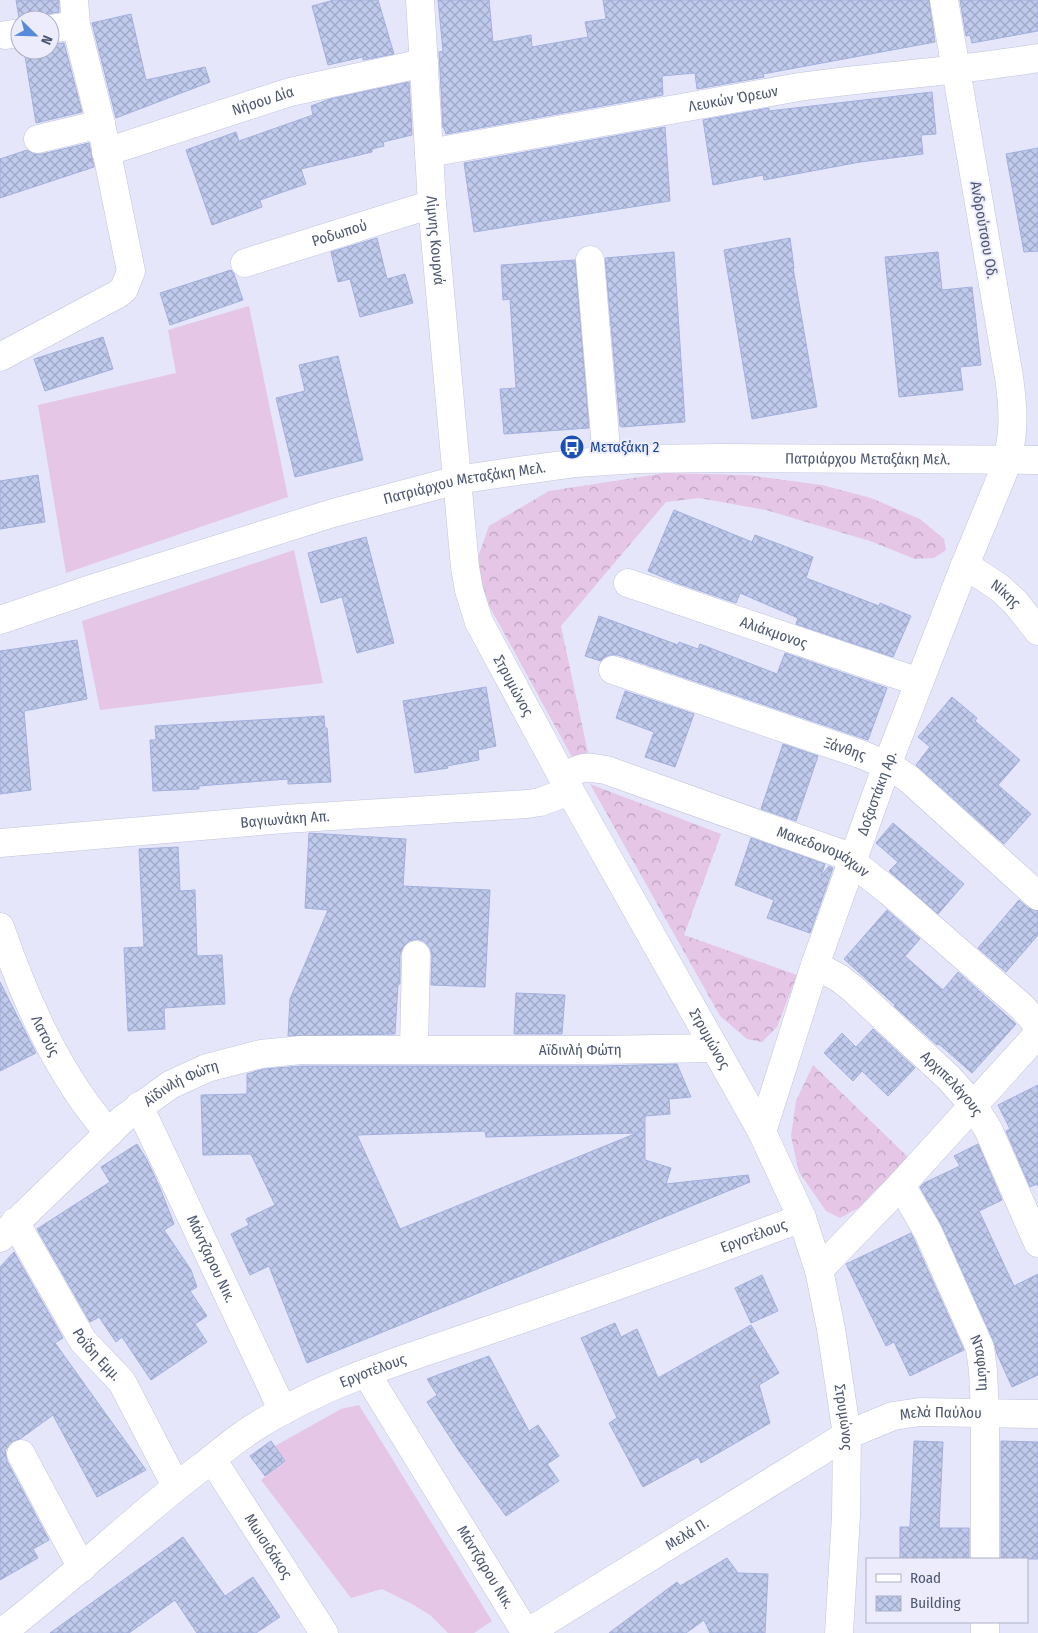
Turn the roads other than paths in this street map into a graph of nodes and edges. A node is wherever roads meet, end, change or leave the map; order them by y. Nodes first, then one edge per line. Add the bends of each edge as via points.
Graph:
1 (420, 0) edge
2 (944, 0) edge
3 (67, 18) edge
4 (1038, 58) edge
5 (424, 63) junction
6 (956, 69) junction
7 (101, 124) junction
8 (38, 139) dead end
9 (106, 152) junction
10 (429, 153) junction
11 (432, 204) junction
12 (590, 260) dead end
13 (245, 263) dead end
14 (0, 357) edge
15 (606, 460) junction
16 (1008, 460) junction
17 (1038, 460) edge
18 (457, 480) junction
19 (965, 565) junction
20 (628, 583) dead end
21 (0, 620) edge
22 (1038, 631) edge
23 (613, 670) dead end
24 (919, 682) junction
25 (887, 765) junction
26 (566, 785) junction
27 (0, 843) edge
28 (852, 863) junction
29 (1038, 896) edge
30 (0, 927) edge
31 (416, 955) dead end
32 (815, 965) junction
33 (1038, 1025) edge
34 (1038, 1034) edge
35 (715, 1048) junction
36 (414, 1049) junction
37 (973, 1105) junction
38 (139, 1106) junction
39 (762, 1132) junction
40 (109, 1133) junction
41 (901, 1185) junction
42 (802, 1218) junction
43 (7, 1230) edge
44 (1038, 1242) edge
45 (819, 1270) junction
46 (366, 1373) junction
47 (283, 1411) junction
48 (985, 1413) junction
49 (1038, 1414) edge
50 (847, 1435) junction
51 (21, 1454) dead end
52 (212, 1459) junction
53 (176, 1486) junction
54 (985, 1558) edge
55 (82, 1568) junction
56 (2, 1633) edge
57 (324, 1633) edge
58 (526, 1633) edge
59 (839, 1633) edge

1 - 5 street, Λίμνης Κουρνά
2 - 6 street, Ανδρούτσου Οδ.
3 - 7 street
4 - 6 street, Λευκών Όρεων
5 - 9 street, Νήσου Δία via 290,92
5 - 10 street, Λίμνης Κουρνά
6 - 10 street, Λευκών Όρεων via 799,87
6 - 16 street, Ανδρούτσου Οδ. via 1014,406
7 - 8 street
7 - 9 street
9 - 14 street via 131,271 128,283 109,299
10 - 11 street, Λίμνης Κουρνά
11 - 13 street, Ροδωπού
11 - 18 street, Λίμνης Κουρνά
12 - 15 street
15 - 16 street, Πατριάρχου Μεταξάκη Μελ.
15 - 18 street, Πατριάρχου Μεταξάκη Μελ.
16 - 17 street, Πατριάρχου Μεταξάκη Μελ.
16 - 19 street, Δοξαστάκη Αρ.
18 - 21 street, Πατριάρχου Μεταξάκη Μελ. via 333,513
18 - 26 street, Στρυμώνος via 465,567 474,609
19 - 22 street, Νίκης via 1000,588
19 - 24 street, Δοξαστάκη Αρ.
20 - 24 street, Αλιάκμονος
23 - 25 street, Ξάνθης
24 - 25 street, Δοξαστάκη Αρ.
25 - 28 street, Δοξαστάκη Αρ.
25 - 29 street, Ξάνθης via 909,779
26 - 27 street, Βαγιωνάκη Απ. via 540,802 527,804 284,819
26 - 28 street, Μακεδονομάχων via 574,771 586,766 606,770 829,849
26 - 35 street, Στρυμώνος
28 - 32 street, Δοξαστάκη Αρ.
28 - 33 street, Μακεδονομάχων via 897,898 1022,1007
30 - 40 street, Λατούς via 50,1044 72,1084
31 - 36 street
32 - 37 street, Αρχιπελάγους via 852,988 949,1078
32 - 39 street, Δοξαστάκη Αρ.
34 - 37 street
35 - 36 street, Αϊδινλή Φώτη
35 - 39 street, Στρυμώνος
36 - 38 street, Αϊδινλή Φώτη via 301,1050 261,1054 207,1068 170,1085
37 - 41 street
37 - 44 street, Αρχιπελάγους via 988,1129
38 - 40 street, Αϊδινλή Φώτη
38 - 47 street, Μάντζαρου Νικ.
39 - 42 street, Στρυμώνος
40 - 43 street, Αϊδινλή Φώτη
41 - 45 street
41 - 48 street, Νταφώτη via 928,1232 980,1348
42 - 45 street, Στρυμώνος
42 - 46 street, Εργοτέλους
43 - 53 street, Ροΐδη Εμμ. via 83,1341 122,1382
45 - 50 street, Στρυμώνος
46 - 47 street, Εργοτέλους
46 - 58 street, Μάντζαρου Νικ.
47 - 52 street, Εργοτέλους via 237,1438
48 - 49 street, Μελά Παύλου
48 - 50 street, Μελά Παύλου via 920,1412 893,1416
48 - 54 street, Νταφώτη
50 - 58 street, Μελά Π.
50 - 59 street, Στρυμώνος
51 - 55 street
52 - 53 street, Εργοτέλους
52 - 57 street, Μωισιδάκος
53 - 55 street, Εργοτέλους
55 - 56 street, Εργοτέλους

